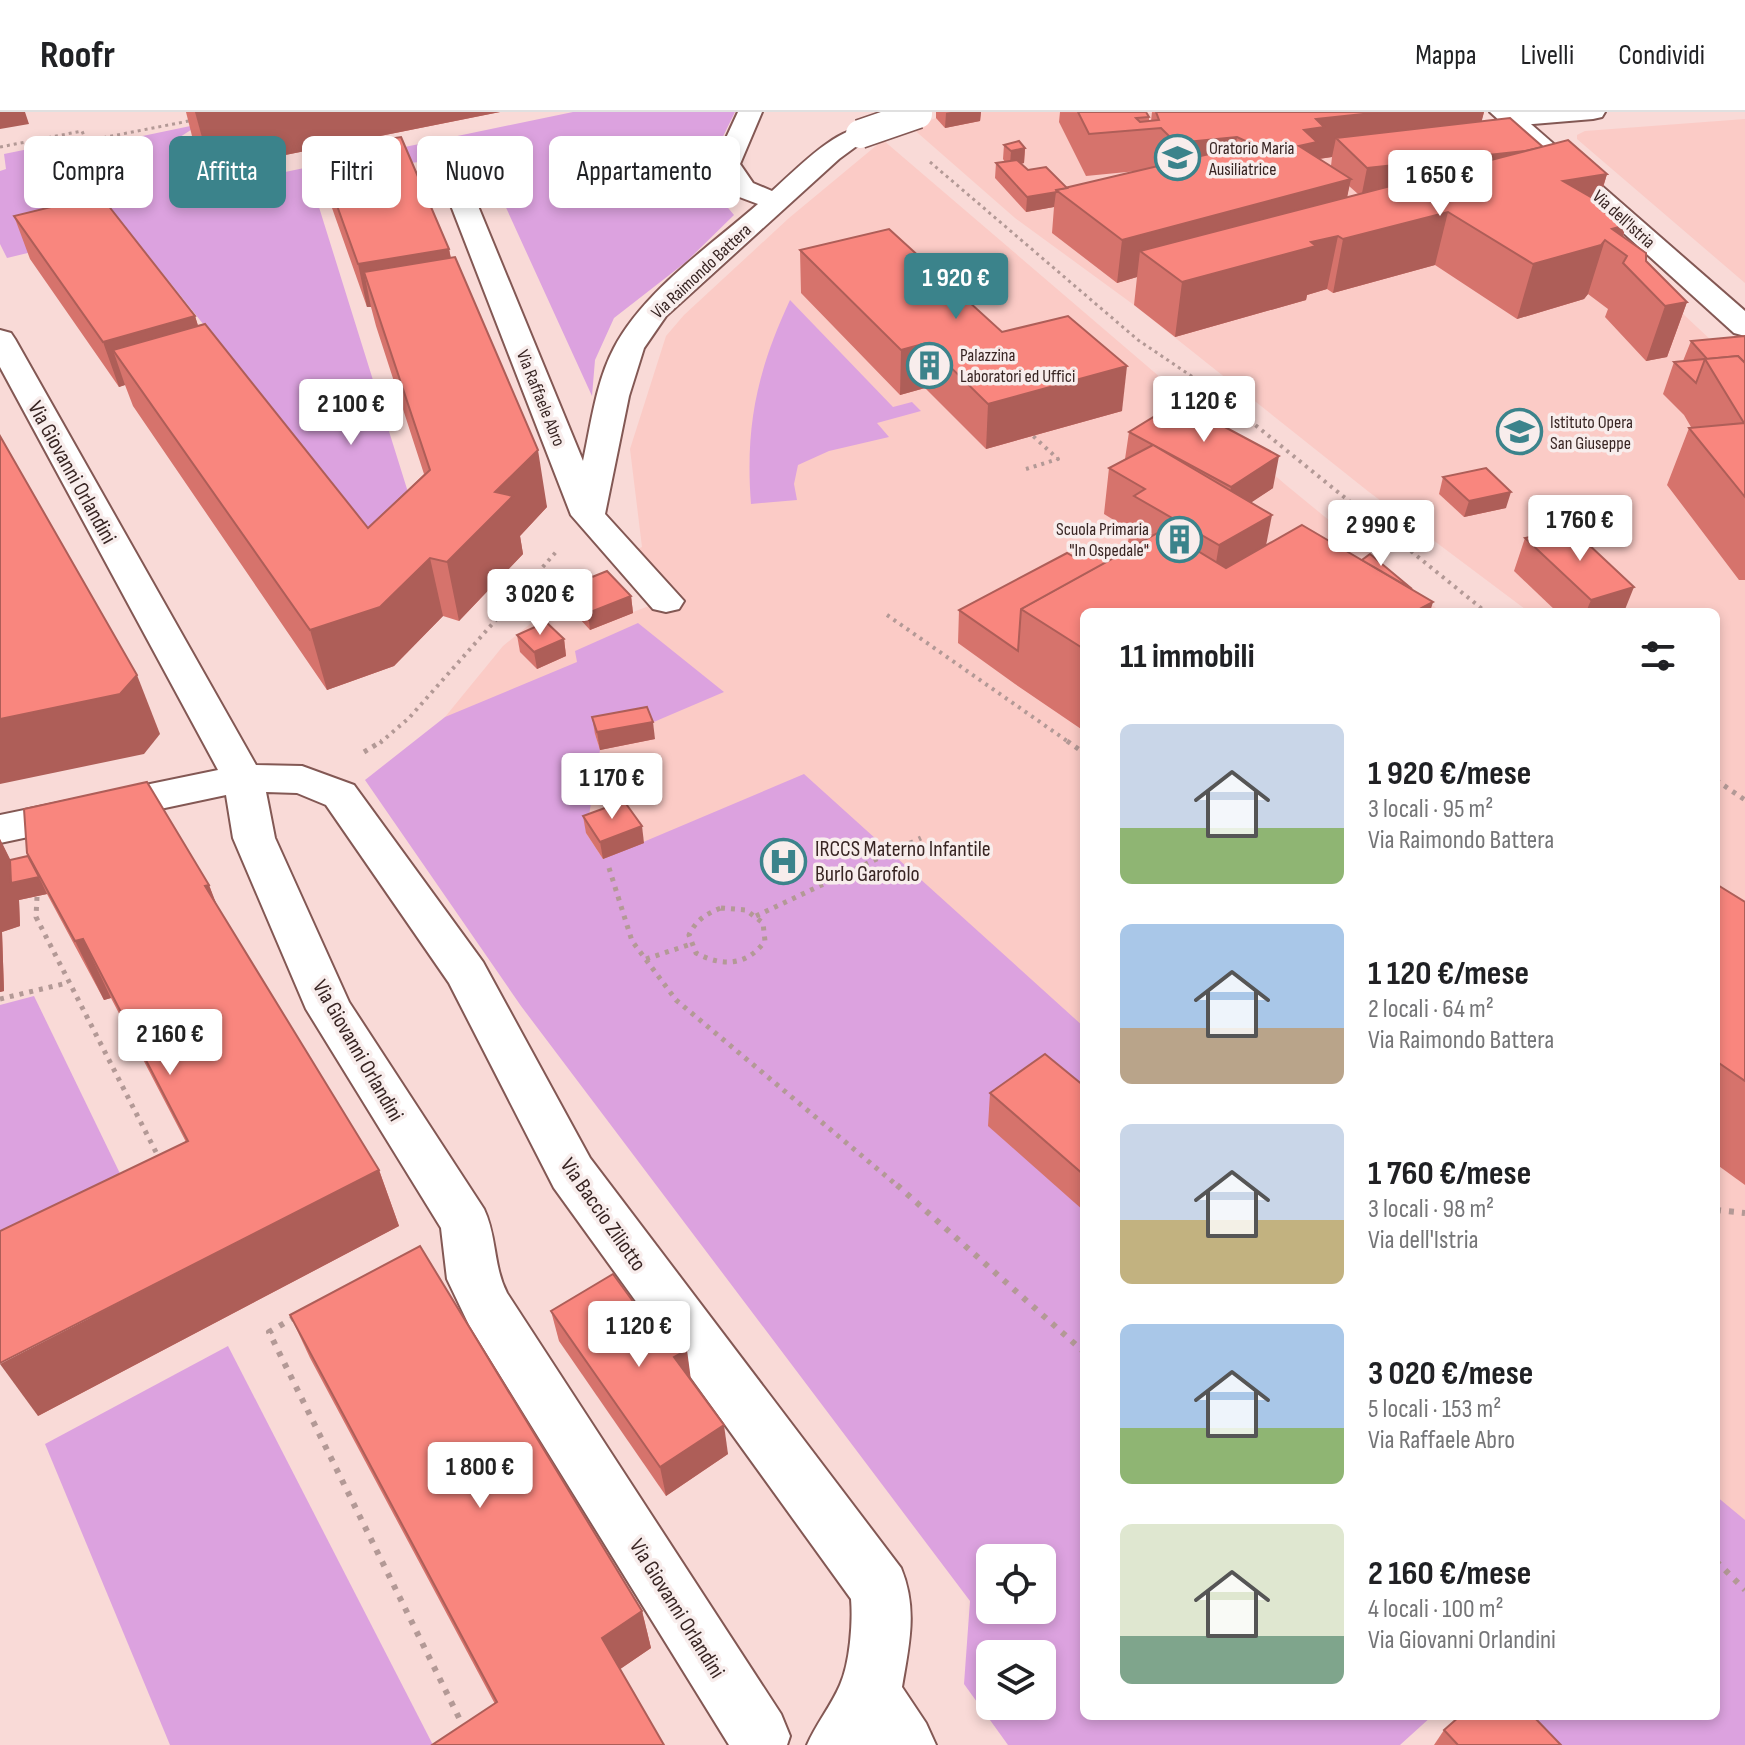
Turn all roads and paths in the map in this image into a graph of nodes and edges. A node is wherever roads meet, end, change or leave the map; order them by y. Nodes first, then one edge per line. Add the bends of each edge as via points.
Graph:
1 (750, 112) edge
2 (1593, 112) edge
3 (921, 113) edge
4 (1506, 115) edge
5 (194, 120) dead end
6 (0, 147) edge
7 (920, 154) dead end
8 (776, 202) junction
9 (465, 208) edge
10 (1745, 327) edge
11 (0, 339) edge
12 (1033, 436) edge
13 (1026, 469) dead end
14 (588, 515) junction
15 (562, 545) dead end
16 (666, 601) dead end
17 (1481, 608) edge
18 (887, 615) dead end
19 (1080, 750) edge
20 (243, 778) junction
21 (302, 780) junction
22 (1720, 783) edge
23 (1745, 800) edge
24 (0, 829) edge
25 (921, 838) dead end
26 (609, 868) dead end
27 (37, 897) edge
28 (756, 916) junction
29 (691, 944) junction
30 (646, 959) junction
31 (67, 983) junction
32 (0, 999) edge
33 (161, 1162) edge
34 (1720, 1210) edge
35 (1745, 1213) edge
36 (309, 1310) edge
37 (1080, 1348) edge
38 (1720, 1565) edge
39 (1745, 1590) edge
40 (870, 1694) junction
41 (759, 1736) dead end
42 (468, 1737) edge
43 (839, 1745) edge
44 (904, 1745) edge

1 - 8 street via 727,164 743,189
2 - 4 street
3 - 8 street, Via Raimondo Battera, bridge via 843,144
4 - 10 street, Via dell'Istria
5 - 6 path via 86,141 82,131
7 - 17 path via 1138,340 1230,402
8 - 14 street, Via Raimondo Battera via 655,310 629,348 613,396
9 - 14 street, Via Raffaele Abro
11 - 20 street, Via Giovanni Orlandini
12 - 13 path via 1058,459
14 - 16 street, Via Raffaele Abro
15 - 21 path via 409,718 378,745
18 - 19 path
20 - 21 street
20 - 24 street
20 - 41 street, Via Giovanni Orlandini via 254,838 329,1009 466,1224 473,1279 488,1309
21 - 40 street, Via Baccio Ziliotto via 340,795 467,974 572,1173 880,1589 883,1619
22 - 23 path
25 - 28 path
26 - 30 path via 632,941
27 - 31 path via 36,917
28 - 29 path via 733,909 709,912 693,926
28 - 29 path via 763,923 765,941 752,957 716,963 696,953
29 - 30 path
30 - 37 path via 676,1000 847,1140
31 - 32 path
31 - 33 path
34 - 35 path
36 - 42 path via 269,1332
38 - 39 path
40 - 43 street
40 - 44 street

